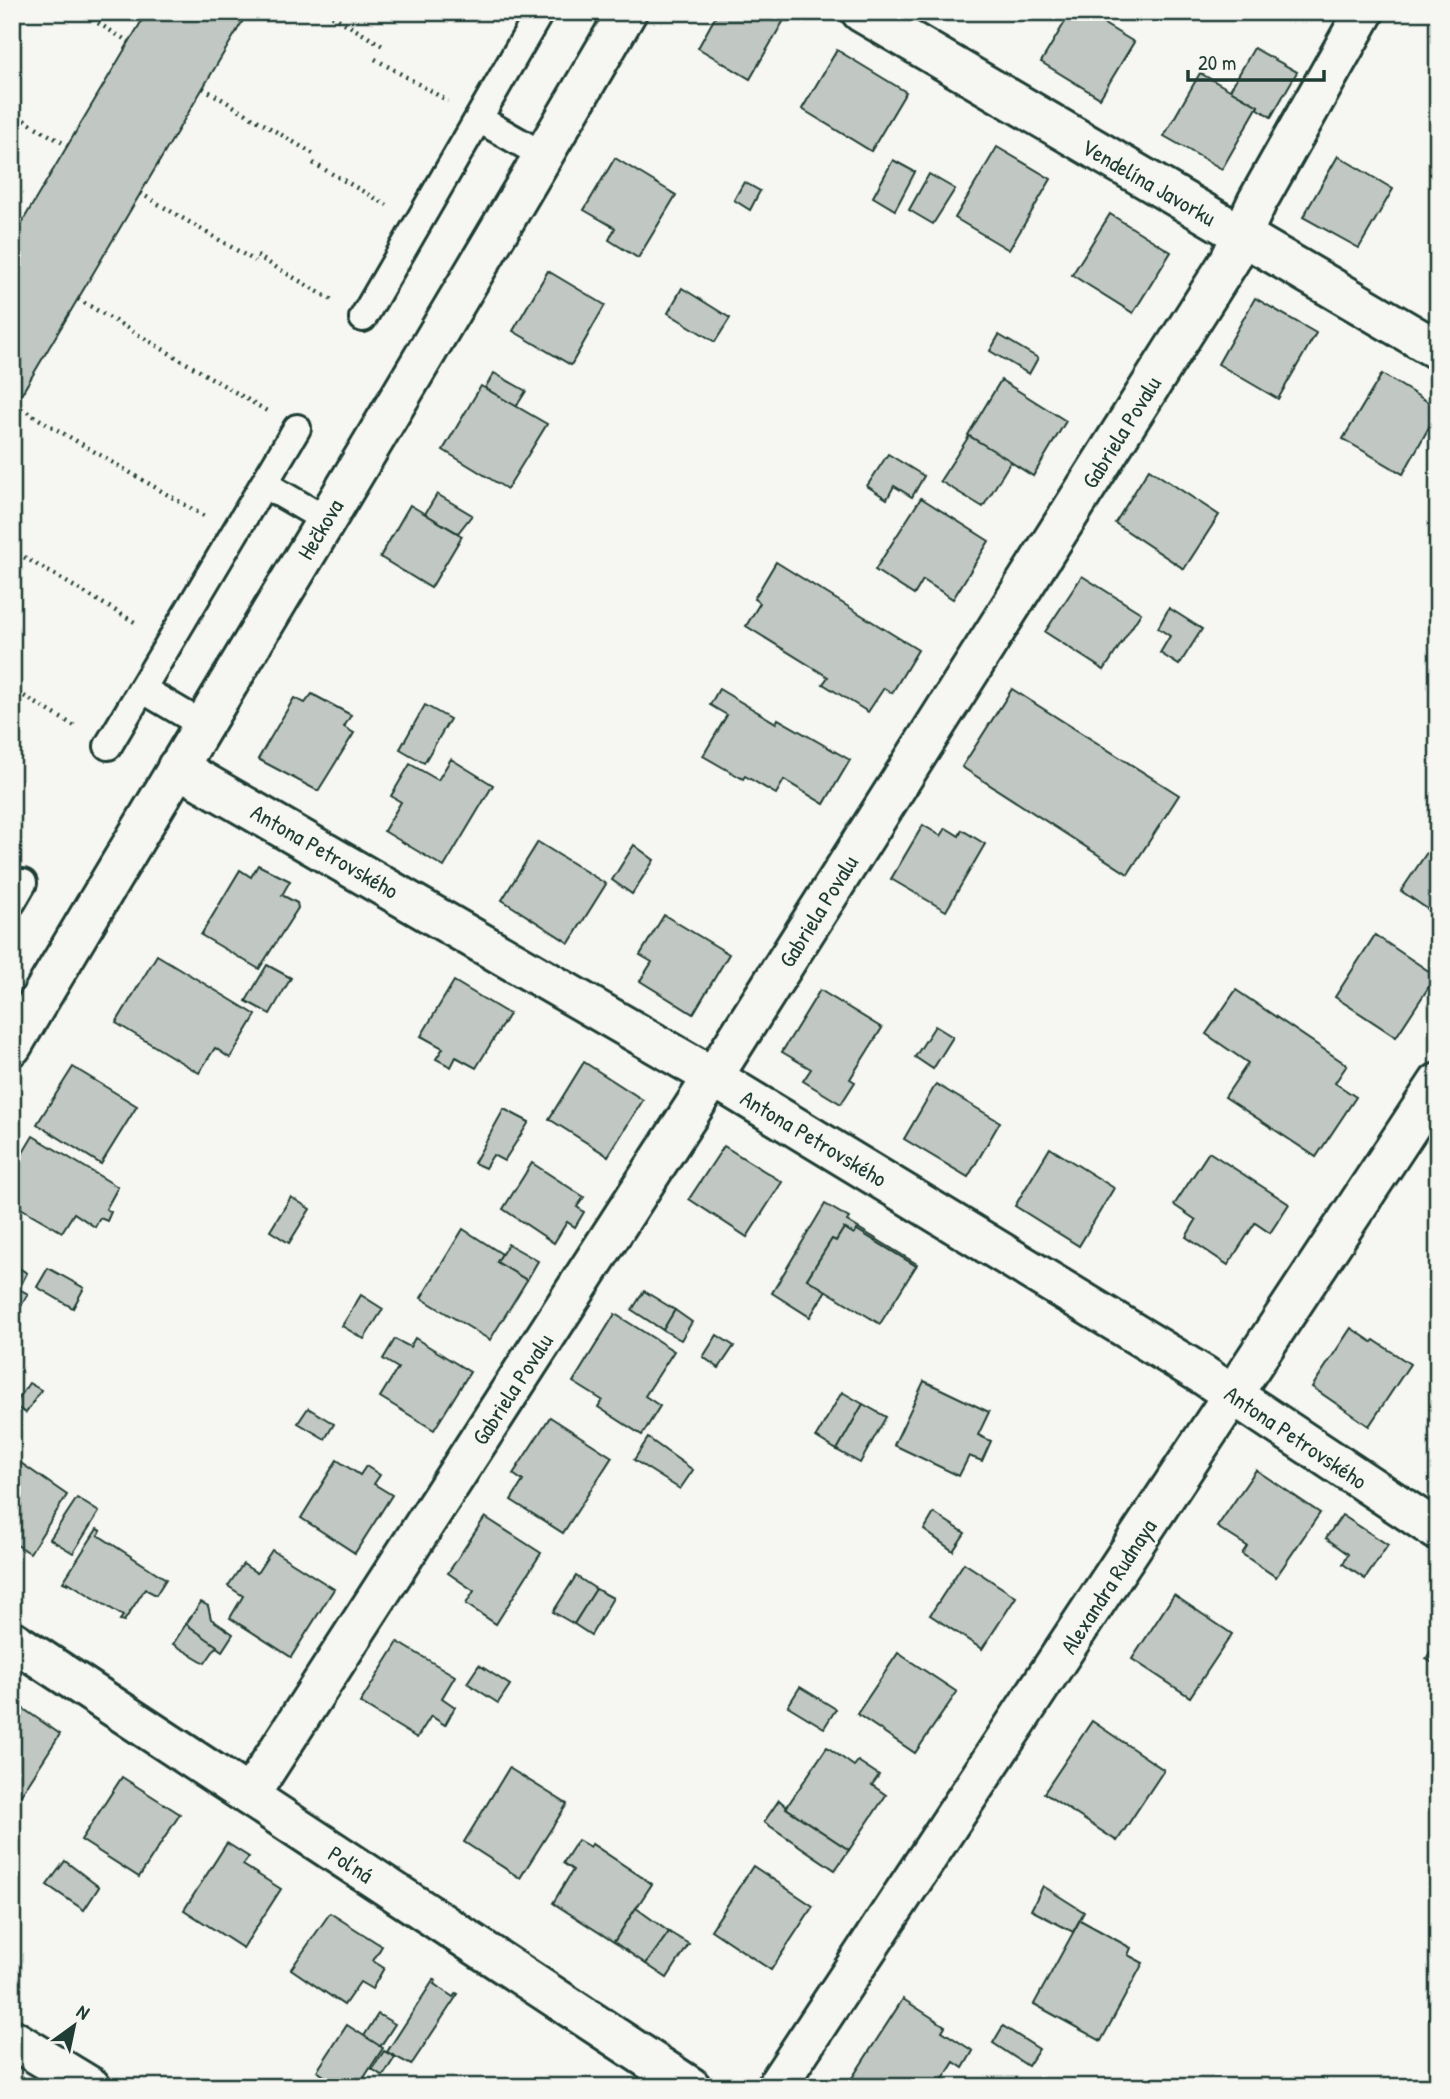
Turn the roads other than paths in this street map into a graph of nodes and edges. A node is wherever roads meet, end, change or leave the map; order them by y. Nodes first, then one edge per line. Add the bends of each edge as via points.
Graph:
1 (540, 12) edge
2 (627, 12) edge
3 (861, 12) edge
4 (1364, 12) edge
5 (479, 119) junction
6 (544, 156) junction
7 (1241, 236) junction
8 (363, 318) road end
9 (1438, 350) edge
10 (297, 428) road end
11 (264, 484) junction
12 (326, 520) junction
13 (142, 689) junction
14 (203, 725) junction
15 (108, 746) road end
16 (177, 767) junction
17 (12, 1046) edge
18 (713, 1077) junction
19 (1438, 1083) edge
20 (1233, 1395) junction
21 (1438, 1531) edge
22 (12, 1640) edge
23 (249, 1796) junction
24 (12, 2039) edge
25 (91, 2087) edge
26 (691, 2087) edge
27 (776, 2087) edge

1 - 5 lane
2 - 6 street, Hečkova
3 - 7 street, Vendelína Javorku
4 - 7 street, Gabriela Povalu
5 - 6 lane
5 - 8 lane
6 - 12 street, Hečkova
7 - 9 street, Vendelína Javorku
7 - 18 street, Gabriela Povalu
10 - 11 lane
11 - 12 lane
11 - 13 lane
12 - 14 street, Hečkova
13 - 14 lane
13 - 15 lane
14 - 16 street, Hečkova
16 - 17 street, Hečkova
16 - 18 street, Antona Petrovského
18 - 20 street, Antona Petrovského
18 - 23 street, Gabriela Povalu
19 - 20 street, Alexandra Rudnaya
20 - 21 street, Antona Petrovského
20 - 27 street, Alexandra Rudnaya
22 - 23 street, Poľná
23 - 26 street, Poľná
24 - 25 street

